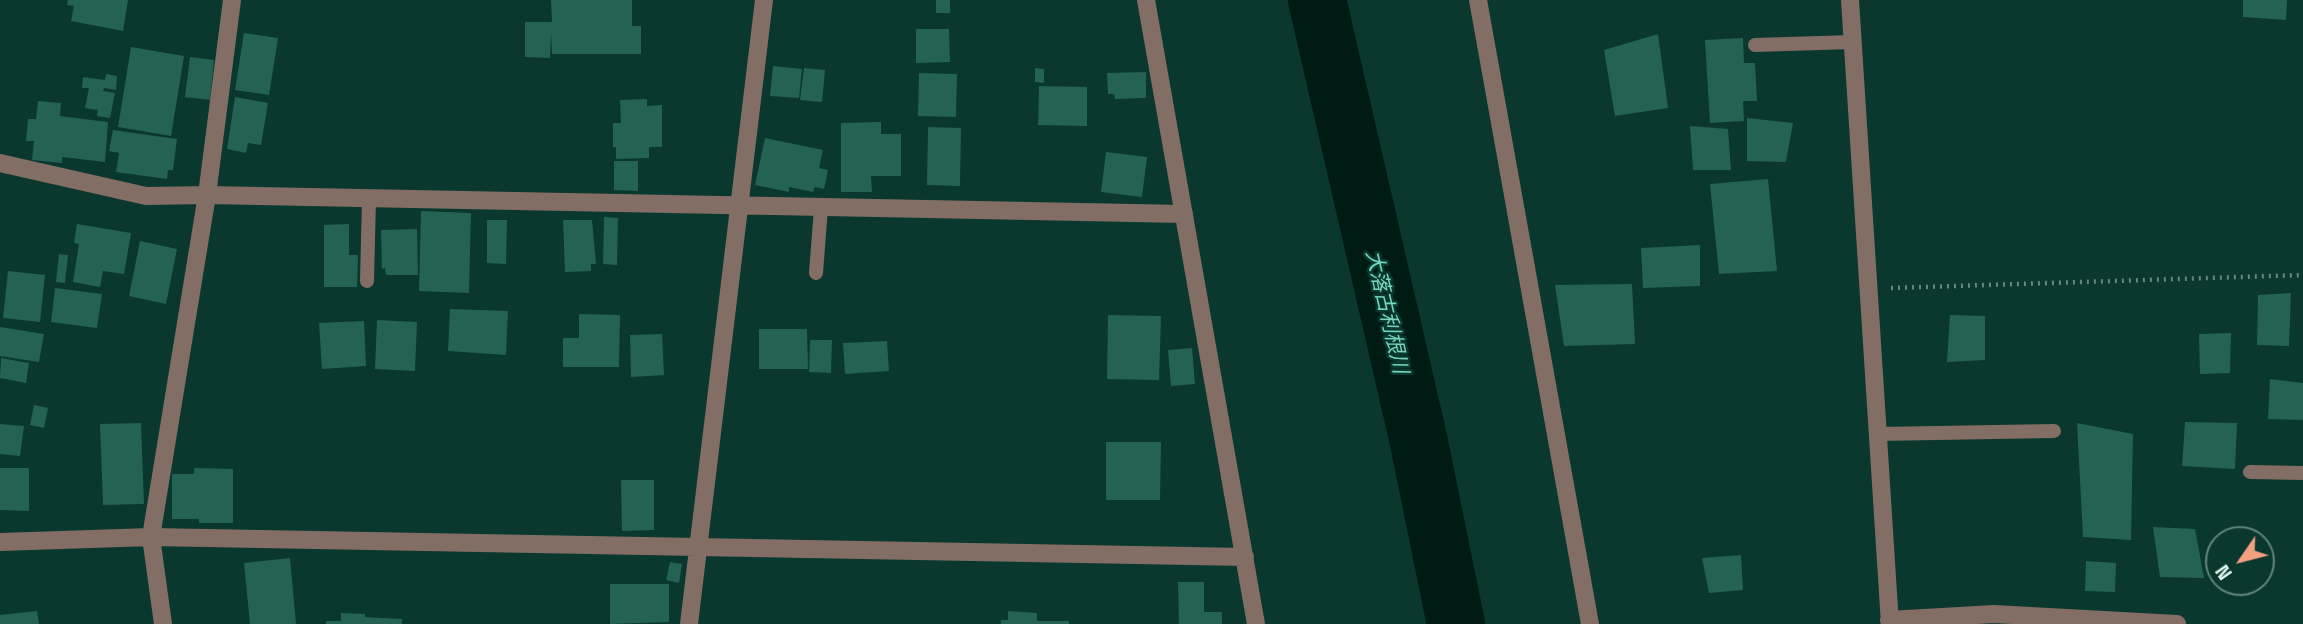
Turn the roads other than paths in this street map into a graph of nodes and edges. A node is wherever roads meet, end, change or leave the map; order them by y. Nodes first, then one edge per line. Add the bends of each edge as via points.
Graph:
1 (232, 0) edge
2 (764, 0) edge
3 (1146, 0) edge
4 (1478, 0) edge
5 (1850, 0) edge
6 (1852, 42) junction
7 (1755, 45) dead end
8 (0, 163) edge
9 (206, 195) junction
10 (369, 198) junction
11 (738, 206) junction
12 (821, 208) junction
13 (1184, 214) junction
14 (816, 273) dead end
15 (367, 281) dead end
16 (2054, 431) dead end
17 (1877, 434) junction
18 (2250, 472) dead end
19 (2303, 473) edge
20 (150, 537) junction
21 (0, 542) edge
22 (698, 547) junction
23 (1245, 557) junction
24 (1889, 622) edge
25 (163, 624) edge
26 (689, 624) edge
27 (1256, 624) edge
28 (1590, 624) edge
29 (2178, 624) edge

1 - 9 street
2 - 11 street
3 - 13 street
4 - 28 street
5 - 6 street
6 - 7 lane
6 - 17 street
8 - 9 street via 146,196
9 - 10 street
9 - 20 street
10 - 11 street
10 - 15 lane
11 - 12 street
11 - 22 street
12 - 13 street
12 - 14 lane
13 - 23 street
16 - 17 lane
17 - 24 street
18 - 19 lane
20 - 21 street
20 - 22 street
20 - 25 street
22 - 23 street
22 - 26 street
23 - 27 street
24 - 29 street via 1994,614

